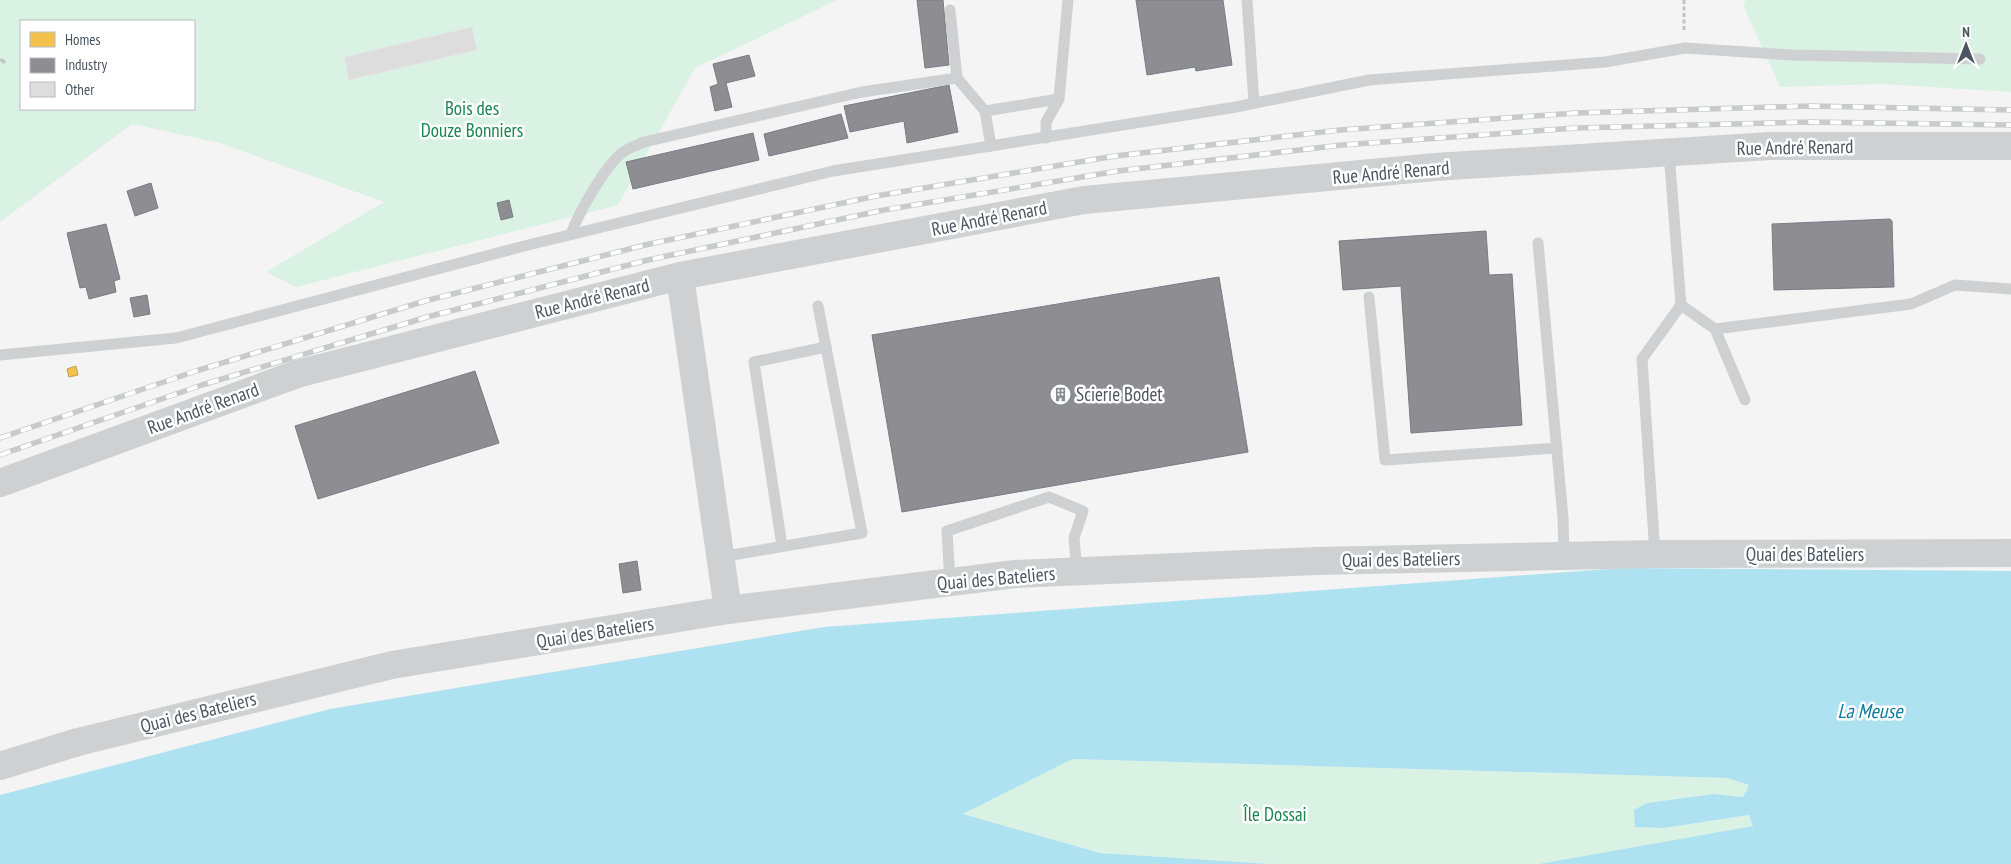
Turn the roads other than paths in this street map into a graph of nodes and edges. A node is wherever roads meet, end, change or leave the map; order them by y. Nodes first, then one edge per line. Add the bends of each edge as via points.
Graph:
1 (1068, 0) edge
2 (1246, 0) edge
3 (950, 10) dead end
4 (1980, 59) dead end
5 (957, 78) junction
6 (1059, 99) junction
7 (1254, 103) junction
8 (985, 111) junction
9 (1046, 138) junction
10 (991, 146) junction
11 (2011, 146) edge
12 (1669, 152) junction
13 (571, 234) junction
14 (1538, 243) dead end
15 (680, 276) junction
16 (2011, 289) edge
17 (1369, 297) dead end
18 (1681, 305) junction
19 (818, 306) dead end
20 (1715, 329) junction
21 (826, 348) junction
22 (0, 355) edge
23 (1745, 400) dead end
24 (1557, 448) junction
25 (0, 483) edge
26 (782, 546) junction
27 (2011, 552) edge
28 (1655, 554) junction
29 (720, 556) junction
30 (1564, 556) junction
31 (1076, 571) junction
32 (950, 582) junction
33 (728, 610) junction
34 (0, 766) edge

1 - 6 lane
2 - 7 lane
3 - 5 lane
4 - 7 lane via 1792,55 1685,48 1605,62 1369,80
5 - 8 lane
5 - 13 lane via 862,92 644,142 623,152 601,178
6 - 8 lane
6 - 9 lane via 1046,122
7 - 9 lane
8 - 10 lane
9 - 10 lane
10 - 13 lane via 833,172
11 - 12 street, Rue André Renard via 1770,146
12 - 15 street, Rue André Renard via 1436,167 1084,200
12 - 18 lane
13 - 22 lane via 176,338
14 - 24 lane
15 - 25 street, Rue André Renard via 297,374
15 - 29 street
16 - 20 lane via 1956,285 1911,304
17 - 24 lane via 1385,460
18 - 20 lane
18 - 28 lane via 1642,359
19 - 21 lane
20 - 23 lane
21 - 26 lane via 754,362
21 - 26 lane via 862,533
24 - 30 lane
26 - 29 lane
27 - 28 street, Quai des Bateliers
28 - 30 street, Quai des Bateliers
29 - 33 street
30 - 31 street, Quai des Bateliers via 1315,561
31 - 32 street, Quai des Bateliers
31 - 32 lane via 1074,538 1083,511 1049,496 947,531
32 - 33 street, Quai des Bateliers
33 - 34 street, Quai des Bateliers via 392,666 78,742

